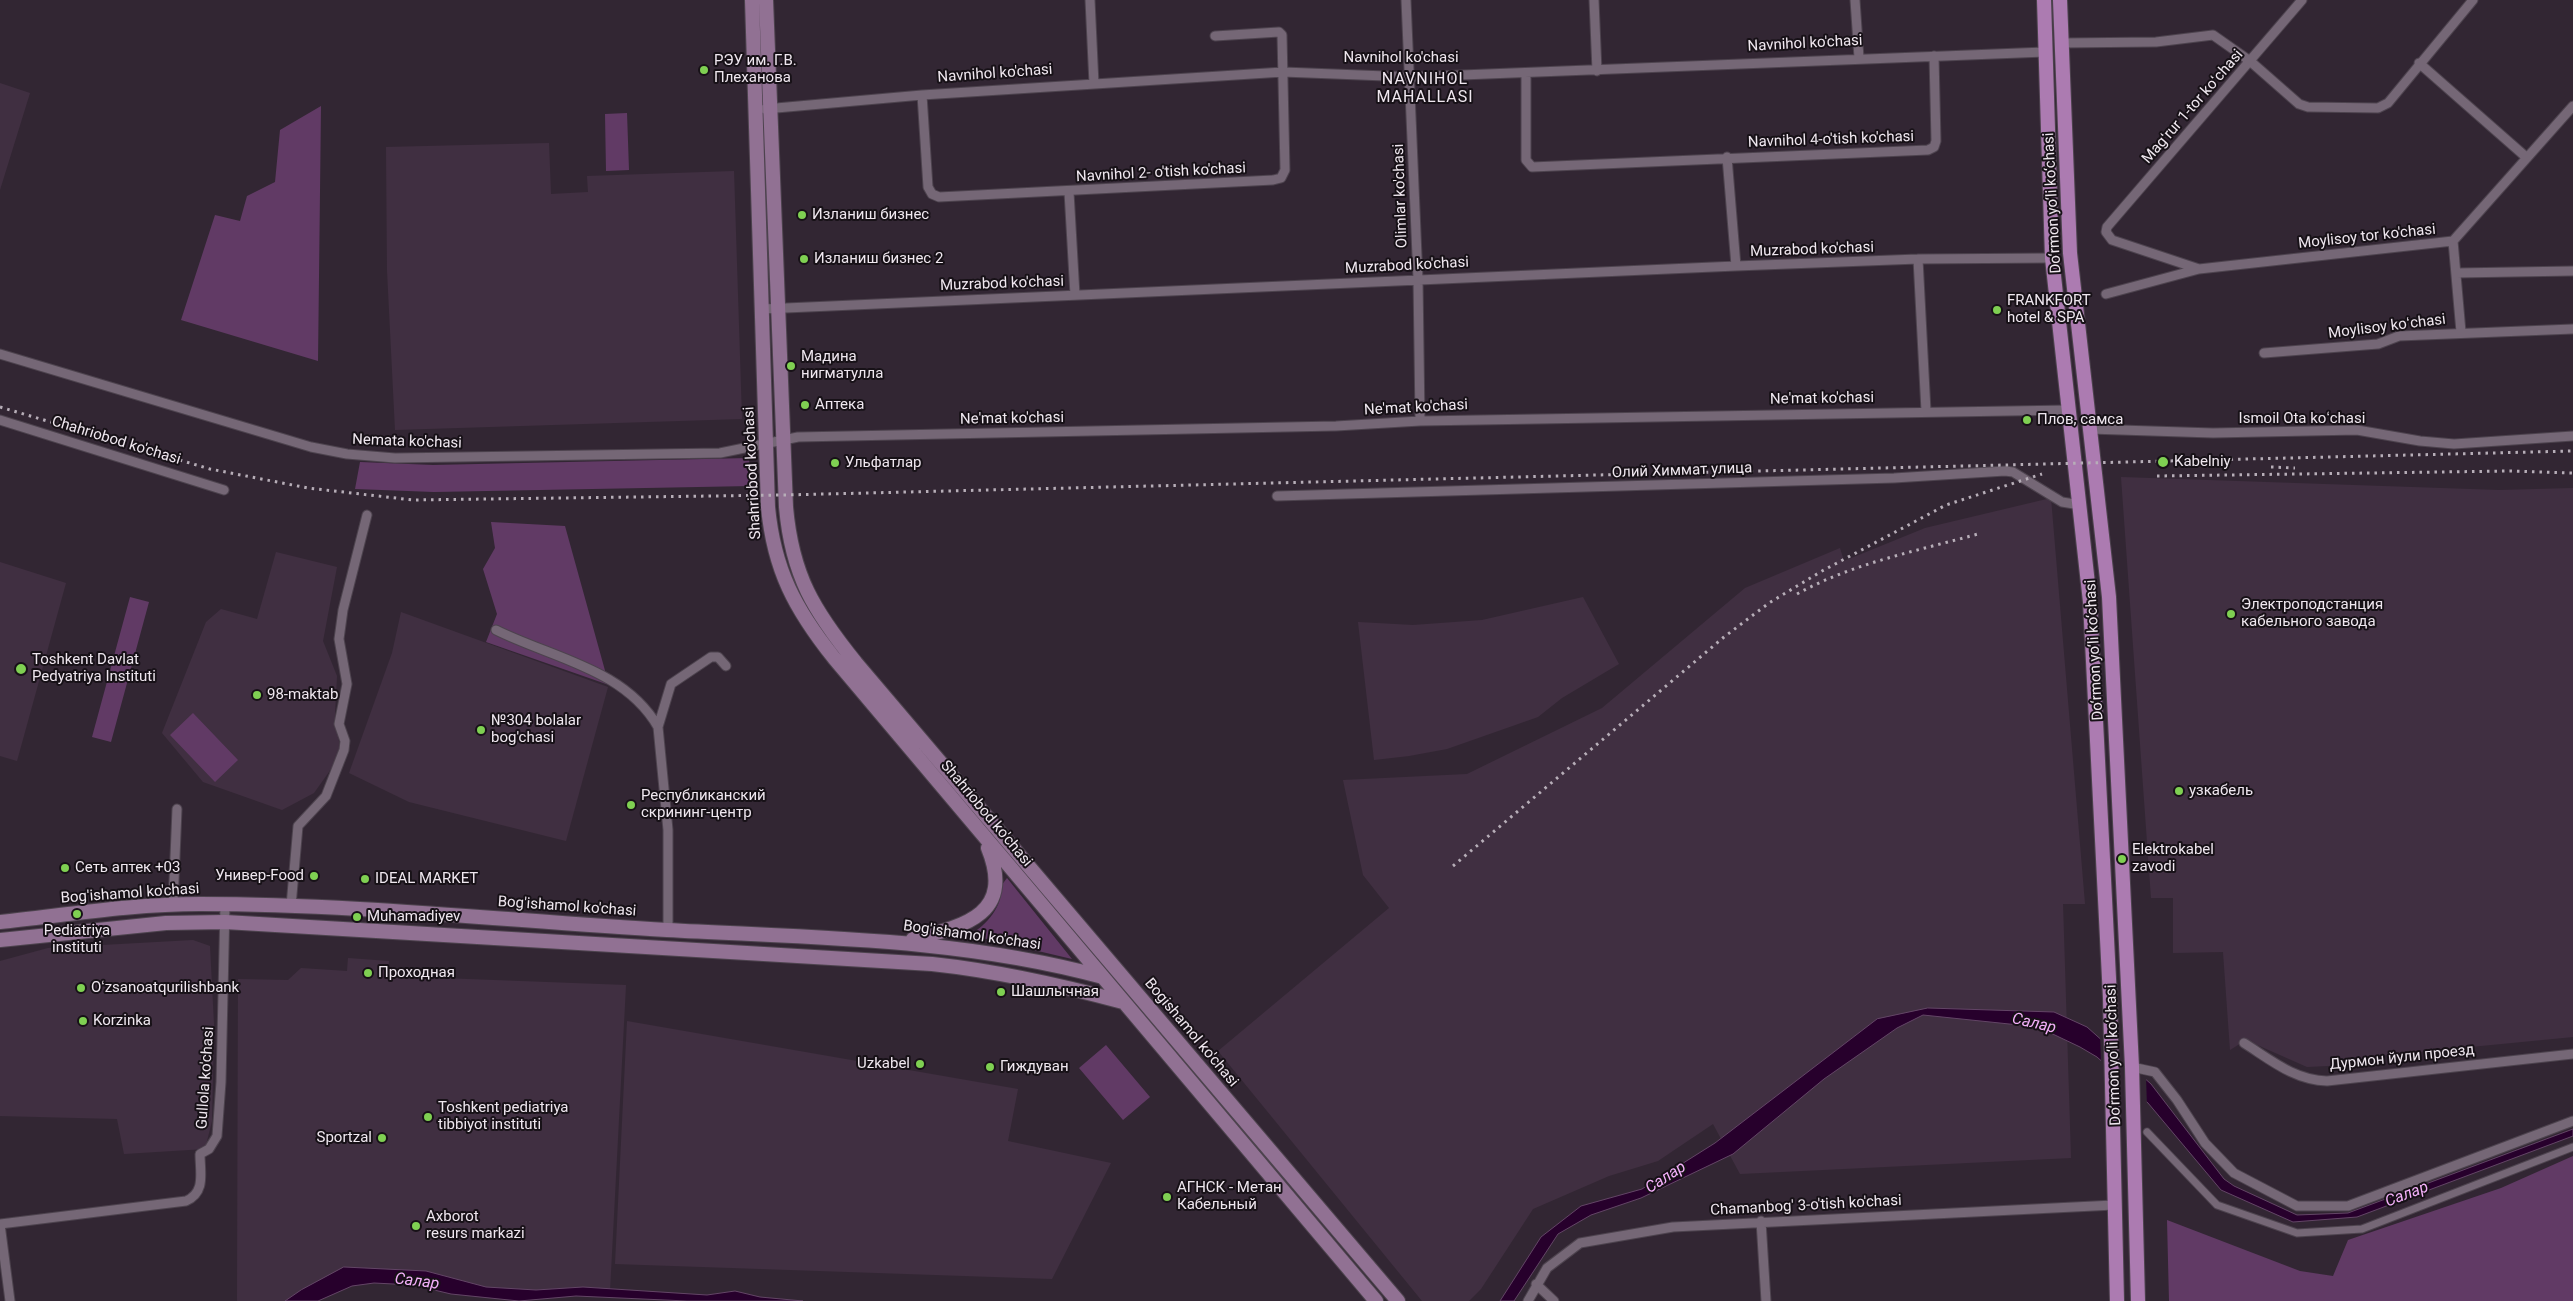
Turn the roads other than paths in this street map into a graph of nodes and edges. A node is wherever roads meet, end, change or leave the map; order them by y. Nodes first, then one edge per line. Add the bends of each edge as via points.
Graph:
1 (752, 0) edge
2 (766, 0) edge
3 (1090, 0) edge
4 (1406, 0) edge
5 (1594, 0) edge
6 (1855, 0) edge
7 (2044, 0) edge
8 (2060, 0) edge
9 (2302, 0) edge
10 (2473, 0) edge
11 (1215, 36) dead end
12 (2062, 43) junction
13 (2045, 48) junction
14 (1934, 56) junction
15 (1859, 58) junction
16 (2250, 61) junction
17 (2419, 63) junction
18 (1597, 71) junction
19 (1283, 72) junction
20 (1526, 73) junction
21 (1411, 77) junction
22 (1094, 84) junction
23 (922, 95) junction
24 (764, 109) junction
25 (2571, 111) edge
26 (1728, 157) junction
27 (2526, 157) junction
28 (1069, 192) junction
29 (2454, 241) junction
30 (2052, 258) junction
31 (1918, 259) junction
32 (1736, 266) junction
33 (2199, 269) junction
34 (2573, 271) edge
35 (2456, 273) junction
36 (1418, 279) junction
37 (2106, 294) dead end
38 (1075, 295) junction
39 (778, 308) junction
40 (763, 309) junction
41 (2573, 328) edge
42 (2460, 332) junction
43 (2264, 353) dead end
44 (0, 354) edge
45 (2068, 410) junction
46 (1926, 411) junction
47 (0, 420) edge
48 (1420, 421) junction
49 (2090, 429) junction
50 (2573, 436) edge
51 (783, 439) junction
52 (766, 443) junction
53 (224, 490) dead end
54 (1277, 496) dead end
55 (2080, 505) junction
56 (367, 516) dead end
57 (496, 630) dead end
58 (726, 666) dead end
59 (658, 728) junction
60 (177, 809) dead end
61 (979, 832) junction
62 (173, 905) junction
63 (225, 905) junction
64 (291, 906) junction
65 (497, 919) junction
66 (0, 922) edge
67 (225, 922) junction
68 (559, 923) junction
69 (1078, 926) junction
70 (668, 930) junction
71 (793, 936) junction
72 (1067, 936) junction
73 (496, 938) junction
74 (2126, 938) junction
75 (0, 940) edge
76 (2107, 940) junction
77 (558, 941) junction
78 (905, 941) junction
79 (792, 955) junction
80 (1101, 976) junction
81 (1128, 984) junction
82 (1123, 1002) junction
83 (2244, 1043) dead end
84 (2573, 1054) edge
85 (2132, 1067) junction
86 (1218, 1090) junction
87 (1206, 1100) junction
88 (2573, 1121) edge
89 (2147, 1132) dead end
90 (2573, 1148) edge
91 (2114, 1205) junction
92 (1761, 1221) junction
93 (0, 1224) edge
94 (1536, 1284) junction
95 (10, 1301) edge
96 (1376, 1301) edge
97 (1398, 1301) edge
98 (1528, 1301) edge
99 (1554, 1301) edge
100 (1766, 1301) edge
101 (2117, 1301) edge
102 (2138, 1301) edge

1 - 24 main road, Shahriobod ko'chasi
2 - 24 main road, Shahriobod ko'chasi
3 - 22 street
4 - 21 street, Olimlar ko'chasi
5 - 18 street
6 - 15 street
7 - 13 main road, Do‘rmon yo‘li ko‘chasi
8 - 12 main road, Do‘rmon yo‘li ko‘chasi
9 - 16 street, Magʻrur 1-tor koʻchasi
10 - 17 street
11 - 19 street, Navnihol 2- o'tish ko'chasi via 1278,32 1282,35
12 - 13 main road, Navnihol ko'chasi
12 - 16 street via 2156,42 2213,35
12 - 49 main road, Do‘rmon yo‘li ko‘chasi via 2070,253
13 - 14 street, Navnihol ko'chasi
13 - 30 main road, Do‘rmon yo‘li ko‘chasi
14 - 15 street, Navnihol ko'chasi
14 - 26 street, Navnihol 4-o'tish ko'chasi via 1936,140 1934,147 1928,150
15 - 18 street, Navnihol ko'chasi
16 - 17 street via 2294,100 2308,107 2378,108 2388,103
16 - 33 street, Magʻrur 1-tor koʻchasi via 2107,227 2106,232 2112,240
17 - 27 street
18 - 20 street, Navnihol ko'chasi
19 - 21 street, Navnihol ko'chasi
19 - 22 street, Navnihol ko'chasi
19 - 28 street, Navnihol 2- o'tish ko'chasi via 1285,170 1281,178
20 - 21 street, Navnihol ko'chasi
20 - 26 street, Navnihol 4-o'tish ko'chasi via 1526,160 1532,166
21 - 36 street, Olimlar ko'chasi
22 - 23 street, Navnihol ko'chasi
23 - 24 street, Navnihol ko'chasi
23 - 28 street, Navnihol 2- o'tish ko'chasi via 928,187 932,194 939,197
24 - 39 main road, Shahriobod ko'chasi
24 - 40 main road, Shahriobod ko'chasi
25 - 27 street, Moylisoy tor ko'chasi
26 - 32 street, Navnihol 4-o'tish ko'chasi
27 - 29 street, Moylisoy tor ko'chasi
28 - 38 street
29 - 33 street, Moylisoy tor ko'chasi
29 - 35 street
30 - 31 street, Muzrabod ko'chasi
30 - 45 main road, Do‘rmon yo‘li ko‘chasi
31 - 32 street, Muzrabod ko'chasi
31 - 46 street
32 - 36 street, Muzrabod ko'chasi
33 - 37 street, Moylisoy tor ko'chasi
34 - 35 street
35 - 42 street
36 - 38 street, Muzrabod ko'chasi
36 - 48 street, Olimlar ko'chasi
38 - 39 street, Muzrabod ko'chasi
39 - 40 street, Muzrabod ko'chasi
39 - 51 main road, Shahriobod ko'chasi
40 - 52 main road, Shahriobod ko'chasi
41 - 42 street, Moylisoy koʻchasi via 2508,333
42 - 43 street, Moylisoy koʻchasi via 2399,336 2378,344
44 - 52 street, Nemata ko'chasi via 311,447 347,454 412,458 720,453
45 - 46 street, Ne'mat ko'chasi
45 - 55 main road, Do‘rmon yo‘li ko‘chasi
46 - 48 street, Ne'mat ko'chasi
47 - 53 street, Chahriobod ko'chasi
48 - 51 street, Ne'mat ko'chasi via 1336,426
49 - 50 street, Ismoil Ota koʻchasi via 2213,433 2358,430 2454,444
49 - 74 main road, Do‘rmon yo‘li ko‘chasi via 2109,597
51 - 52 street, Ne'mat ko'chasi
51 - 69 main road, Shahriobod ko'chasi via 791,547 804,588 818,614 856,664
52 - 61 main road, Shahriobod ko'chasi via 772,543 782,575 797,605 834,658
54 - 55 street, Олий Химмат улица via 1884,478 2006,471 2013,472 2062,502
55 - 76 main road, Do‘rmon yo‘li ko‘chasi via 2090,602
56 - 64 street via 343,610 339,639 347,684 339,724 345,741 344,750 326,796 298,826
57 - 59 street via 576,663 624,688 649,712
58 - 59 street via 718,657 711,657 671,684
59 - 70 street via 668,830
60 - 62 street
61 - 72 main road, Shahriobod ko'chasi
61 - 78 main road via 996,872 994,891 986,907 975,919 961,926
62 - 63 main road, Bog'ishamol ko'chasi
62 - 66 main road, Bog'ishamol ko'chasi
63 - 64 main road, Bog'ishamol ko'chasi
63 - 67 street, Gullola ko'chasi
64 - 65 main road, Bog'ishamol ko'chasi
65 - 68 main road, Bog'ishamol ko'chasi
65 - 73 main road
67 - 73 main road, Bog'ishamol ko'chasi
67 - 75 main road, Bog'ishamol ko'chasi via 166,923
67 - 93 street, Gullola ko'chasi via 222,1082 217,1136 209,1149 200,1154 201,1189 186,1201
68 - 70 main road, Bog'ishamol ko'chasi
68 - 77 main road
69 - 72 main road
69 - 81 main road, Shahriobod ko'chasi
70 - 71 main road, Bog'ishamol ko'chasi
71 - 78 main road, Bog'ishamol ko'chasi
71 - 79 main road
72 - 80 main road, Shahriobod ko'chasi
73 - 77 main road, Bog'ishamol ko'chasi
74 - 76 main road
74 - 85 main road, Do‘rmon yo‘li ko‘chasi
76 - 91 main road, Do‘rmon yo‘li ko‘chasi
77 - 79 main road, Bog'ishamol ko'chasi
78 - 80 main road, Bog'ishamol ko'chasi via 984,951
79 - 82 main road, Bog'ishamol ko'chasi via 988,971
80 - 81 main road, Bog'ishamol ko'chasi
80 - 82 main road, Shahriobod ko'chasi
81 - 82 main road, Bogishamol ko'chasi
81 - 86 main road, Bogishamol ko'chasi
82 - 87 main road, Bogishamol ko'chasi
83 - 84 street, Дурмон йули проезд via 2296,1076 2327,1081
85 - 88 street via 2155,1072 2205,1142 2234,1173 2297,1206 2348,1206
85 - 102 main road, Do‘rmon yo‘li ko‘chasi
86 - 87 main road
86 - 97 main road, Bogishamol ko'chasi
87 - 96 main road, Bogishamol ko'chasi
89 - 90 street via 2217,1205 2297,1233 2362,1228
91 - 92 street, Chamanbog' 3-o'tish ko'chasi
91 - 101 main road, Do‘rmon yo‘li ko‘chasi
92 - 94 street, Chamanbog' 3-o'tish ko'chasi via 1673,1227 1580,1243 1547,1268
92 - 100 street
93 - 95 street
94 - 98 street, Chamanbog' 3-o'tish ko'chasi
94 - 99 street

